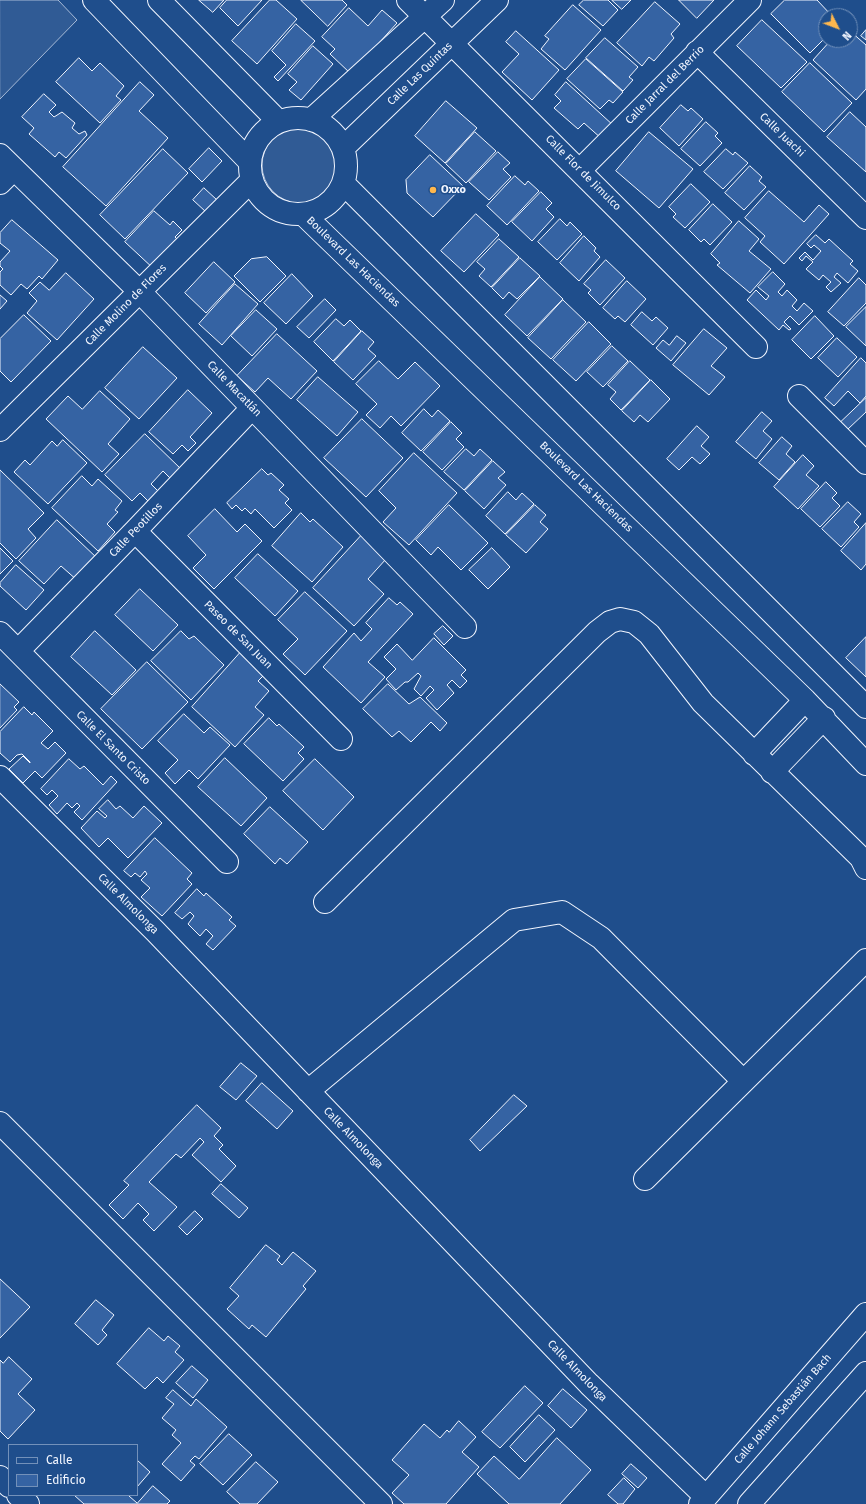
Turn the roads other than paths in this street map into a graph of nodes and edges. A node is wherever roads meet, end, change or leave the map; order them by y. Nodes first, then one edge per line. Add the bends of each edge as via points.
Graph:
1 (94, 0) edge
2 (159, 0) edge
3 (408, 0) edge
4 (443, 0) edge
5 (498, 0) edge
6 (750, 0) edge
7 (426, 17) junction
8 (453, 43) junction
9 (697, 52) junction
10 (311, 120) junction
11 (279, 122) junction
12 (343, 148) junction
13 (5, 169) edge
14 (580, 170) junction
15 (251, 171) junction
16 (343, 183) junction
17 (303, 214) junction
18 (866, 218) edge
19 (140, 292) junction
20 (756, 347) dead end
21 (799, 396) dead end
22 (252, 408) junction
23 (0, 430) edge
24 (866, 463) edge
25 (136, 532) junction
26 (466, 627) dead end
27 (0, 633) edge
28 (18, 651) junction
29 (806, 700) junction
30 (866, 706) edge
31 (824, 718) junction
32 (342, 739) dead end
33 (754, 754) junction
34 (866, 764) edge
35 (772, 772) junction
36 (0, 777) edge
37 (227, 862) dead end
38 (866, 868) edge
39 (325, 902) dead end
40 (866, 960) edge
41 (743, 1082) junction
42 (308, 1090) junction
43 (0, 1123) edge
44 (8, 1144) edge
45 (645, 1178) dead end
46 (866, 1314) edge
47 (866, 1373) edge
48 (0, 1477) edge
49 (8, 1485) edge
50 (19, 1496) edge
51 (703, 1500) edge
52 (28, 1504) edge
53 (381, 1504) edge
54 (749, 1504) edge

1 - 15 street
2 - 11 street
3 - 7 street, Calle Flor de Jimulco
4 - 7 street
5 - 8 street, Calle Las Quintas
6 - 9 street, Calle Jarral del Berrio
7 - 8 street, Calle Flor de Jimulco
7 - 10 street
8 - 12 street, Calle Las Quintas
8 - 14 street, Calle Flor de Jimulco
9 - 14 street, Calle Jarral del Berrio
9 - 18 street, Calle Juachi
10 - 11 street via 295,118
10 - 12 street via 324,126
11 - 15 street via 259,138 253,150
12 - 16 street via 346,172
13 - 19 street, Calle Macatlán
14 - 20 street, Calle Flor de Jimulco
15 - 17 street via 259,195 271,206 286,213
15 - 19 street, Calle Molino de Flores
16 - 17 street via 332,200 313,212
16 - 30 street
17 - 29 street, Boulevard Las Haciendas
19 - 22 street, Calle Macatlán
19 - 23 street, Calle Molino de Flores
21 - 24 street
22 - 25 street, Calle Peotillos
22 - 26 street, Calle Macatlán
25 - 28 street, Calle Peotillos
25 - 32 street, Paseo de San Juan
27 - 28 street, Calle El Santo Cristo
28 - 37 street, Calle El Santo Cristo
29 - 31 street, Boulevard Las Haciendas
29 - 33 street
31 - 34 street, Boulevard Las Haciendas
31 - 35 street
33 - 35 street
33 - 39 street via 703,703 649,634 634,622 620,619 610,622
35 - 38 street via 861,858
36 - 42 street, Calle Almolonga via 155,931
40 - 41 street
41 - 42 street via 601,938 562,912 514,920
41 - 45 street
42 - 51 street, Calle Almolonga
43 - 44 street
44 - 53 street
46 - 51 street, Calle Johann Sebastián Bach
47 - 54 street
48 - 49 street
50 - 52 street

